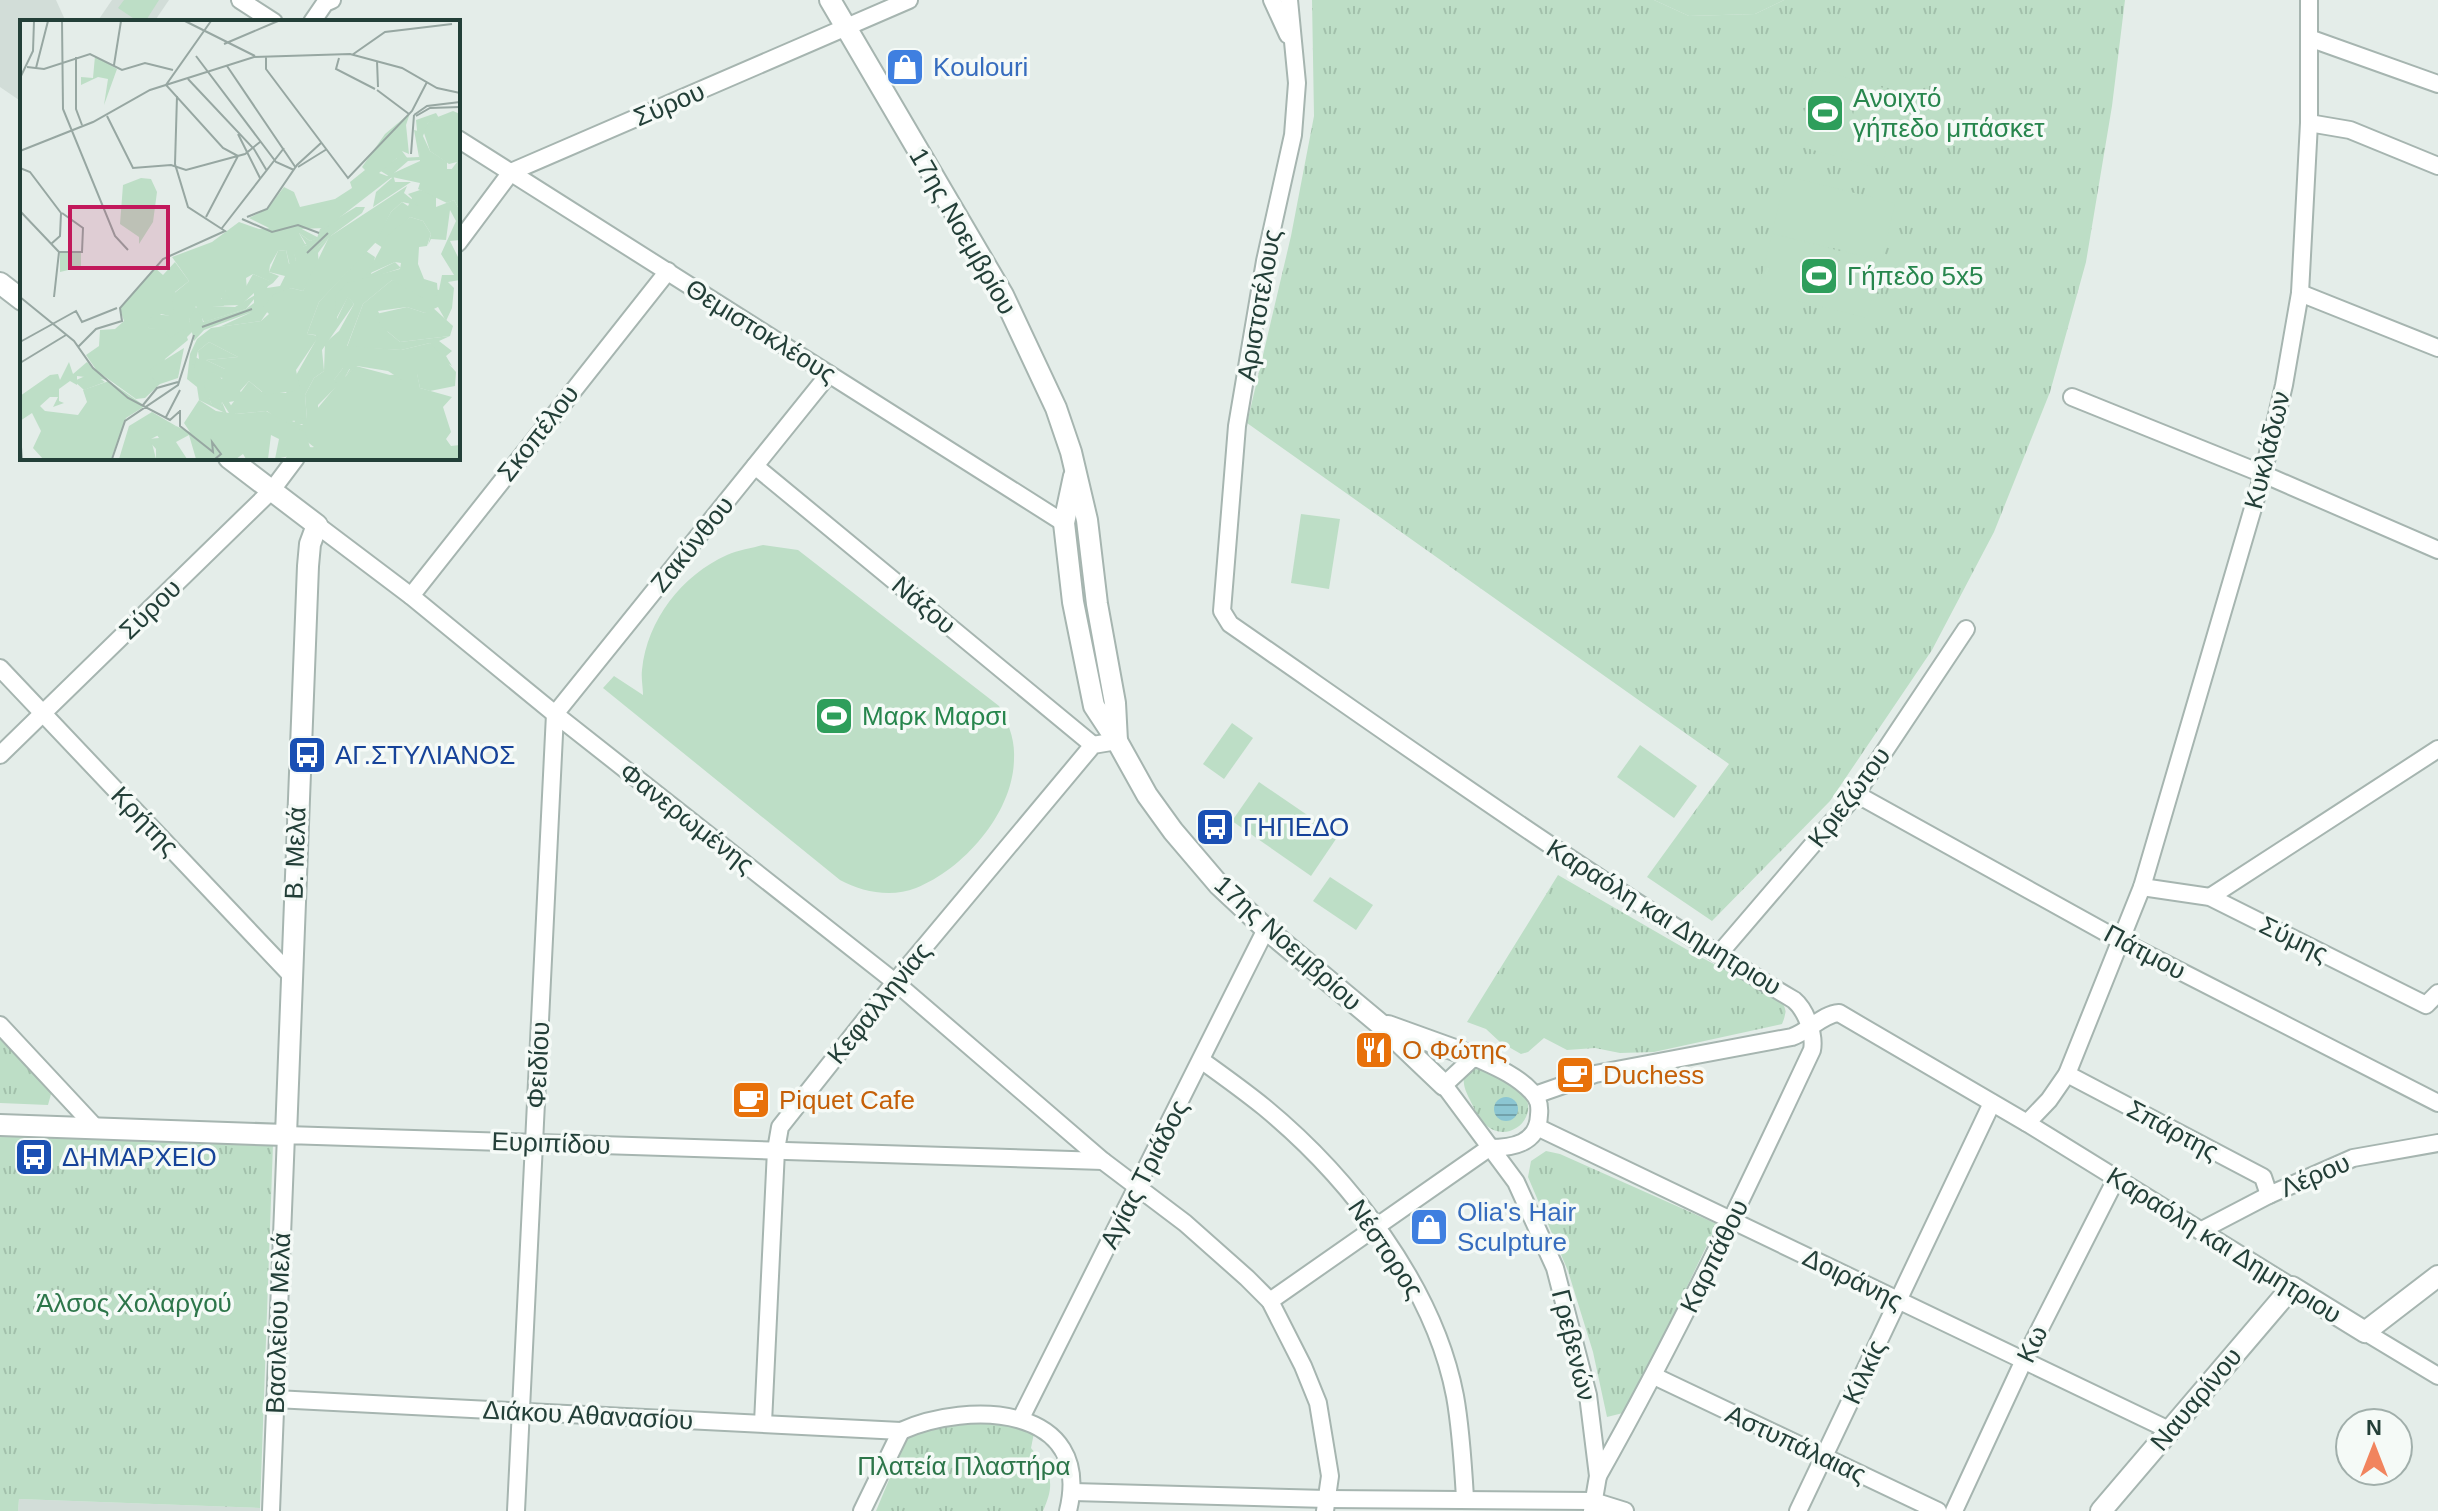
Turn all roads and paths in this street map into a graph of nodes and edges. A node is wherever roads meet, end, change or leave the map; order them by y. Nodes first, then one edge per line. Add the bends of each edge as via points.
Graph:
1 (240, 0) edge
2 (332, 0) edge
3 (830, 0) edge
4 (909, 0) edge
5 (1272, 0) edge
6 (1289, 0) edge
7 (2309, 0) edge
8 (271, 20) edge
9 (313, 20) edge
10 (846, 27) junction
11 (2309, 38) junction
12 (1296, 51) junction
13 (2438, 84) edge
14 (2309, 123) junction
15 (460, 140) edge
16 (2438, 166) edge
17 (511, 172) junction
18 (460, 240) edge
19 (668, 271) junction
20 (0, 283) edge
21 (2300, 293) junction
22 (20, 298) edge
23 (2438, 348) edge
24 (829, 374) junction
25 (2072, 397) dead end
26 (232, 460) edge
27 (294, 460) edge
28 (755, 466) junction
29 (1075, 472) junction
30 (2263, 474) junction
31 (272, 490) junction
32 (1064, 523) junction
33 (317, 525) junction
34 (2438, 550) edge
35 (411, 596) junction
36 (1222, 611) joint
37 (1966, 629) dead end
38 (0, 668) edge
39 (43, 713) junction
40 (555, 714) junction
41 (1117, 741) junction
42 (1093, 745) junction
43 (2438, 749) edge
44 (0, 755) edge
45 (1856, 794) junction
46 (2142, 887) junction
47 (2210, 897) junction
48 (1266, 929) junction
49 (2121, 941) junction
50 (1719, 954) junction
51 (290, 974) junction
52 (895, 982) junction
53 (2438, 993) edge
54 (1380, 1024) junction
55 (0, 1025) edge
56 (1810, 1029) junction
57 (1474, 1057) junction
58 (1201, 1060) junction
59 (2067, 1074) junction
60 (1444, 1085) junction
61 (1535, 1095) junction
62 (1992, 1103) junction
63 (2438, 1103) edge
64 (2027, 1123) junction
65 (0, 1125) edge
66 (1537, 1127) junction
67 (97, 1129) junction
68 (286, 1135) junction
69 (534, 1142) junction
70 (2438, 1143) edge
71 (1489, 1148) junction
72 (776, 1150) junction
73 (1103, 1161) junction
74 (2116, 1179) junction
75 (1137, 1187) junction
76 (2269, 1195) junction
77 (1732, 1221) junction
78 (1375, 1228) junction
79 (2200, 1231) junction
80 (2438, 1276) edge
81 (2292, 1287) junction
82 (1898, 1300) junction
83 (1270, 1301) junction
84 (2365, 1332) junction
85 (2024, 1360) junction
86 (1654, 1376) junction
87 (2438, 1376) edge
88 (275, 1399) junction
89 (521, 1411) junction
90 (1021, 1418) junction
91 (763, 1423) junction
92 (2169, 1430) junction
93 (901, 1431) junction
94 (1823, 1457) junction
95 (1598, 1476) junction
96 (1073, 1492) junction
97 (1465, 1498) junction
98 (1326, 1505) edge
99 (1593, 1506) edge
100 (271, 1511) edge
101 (516, 1511) edge
102 (862, 1511) edge
103 (1068, 1511) edge
104 (1625, 1511) edge
105 (1798, 1511) edge
106 (1938, 1511) edge
107 (1954, 1511) edge
108 (2101, 1511) edge

1 - 8 street
2 - 9 street
3 - 10 street, 17ης Νοεμβρίου
4 - 10 street, Σύρου
5 - 12 street
6 - 12 street, Αριστοτέλους
7 - 11 street, Κυκλάδων
10 - 17 street, Σύρου
10 - 29 street, 17ης Νοεμβρίου via 1003,295 1056,408
11 - 13 street
11 - 14 street, Κυκλάδων
12 - 36 street, Αριστοτέλους via 1293,135 1237,426
14 - 16 street via 2350,130
14 - 21 street, Κυκλάδων
15 - 17 street, Θεμιστοκλέους
17 - 18 street, Σύρου
17 - 19 street, Θεμιστοκλέους
19 - 24 street, Θεμιστοκλέους
19 - 35 street, Σκοπέλου
20 - 22 street
21 - 23 street
21 - 30 street, Κυκλάδων
24 - 28 street, Ζακύνθου
24 - 32 street, Θεμιστοκλέους
25 - 30 street
26 - 31 street, Φανερωμένης
27 - 31 street, Σύρου
28 - 40 street, Ζακύνθου
28 - 42 street, Νάξου
29 - 32 street, 17ης Νοεμβρίου
29 - 41 street, 17ης Νοεμβρίου via 1087,520
30 - 34 street
30 - 46 street, Κυκλάδων
31 - 33 street, Φανερωμένης
31 - 39 street, Σύρου
32 - 41 street, 17ης Νοεμβρίου via 1094,706
33 - 35 street, Φανερωμένης
33 - 51 street, Β. Μελά via 308,566
35 - 40 street, Φανερωμένης
36 - 50 street, Καραόλη και Δημητριου via 1230,624 1480,798
37 - 45 street, Κριεζώτου
38 - 39 street, Κρήτης
39 - 44 street, Σύρου
39 - 51 street, Κρήτης
40 - 52 street, Φανερωμένης
40 - 69 street, Φειδίου
41 - 42 street
41 - 48 street, 17ης Νοεμβρίου via 1173,831
42 - 52 street, Κεφαλληνίας
43 - 47 street
45 - 49 street, Πάτμου
45 - 50 street, Κριεζώτου
46 - 47 street, Σύμης
46 - 49 street, Κυκλάδων
47 - 53 street, Σύμης via 2426,1005
48 - 54 street, 17ης Νοεμβρίου
48 - 58 street, Αγίας Τριάδος
49 - 59 street, Κυκλάδων
49 - 63 street, Πάτμου
50 - 56 street, Καραόλη και Δημητριου via 1801,1005
51 - 68 street, Β. Μελά
52 - 72 street, Κεφαλληνίας via 780,1127
52 - 73 street, Φανερωμένης
54 - 57 street, 17ης Νοεμβρίου
54 - 60 street, 17ης Νοεμβρίου
55 - 67 street
56 - 61 street via 1764,1043 1595,1074
56 - 62 street, Καραόλη και Δημητριου via 1832,1013 1844,1014
56 - 77 street, Καρπάθου via 1812,1050
57 - 60 street
57 - 61 street via 1513,1075
58 - 75 street, Αγίας Τριάδος
58 - 78 street, Νέστορος via 1265,1108 1332,1172
59 - 64 street, Κυκλάδων
59 - 76 street, Σπάρτης via 2263,1177
60 - 71 street, Γρεβενών
61 - 66 street
62 - 64 street, Καραόλη και Δημητριου
62 - 82 street, Κιλκίς
64 - 74 street, Καραόλη και Δημητριου
65 - 67 street, Ευριπίδου
66 - 71 street via 1518,1146
66 - 77 street, Δοιράνης
67 - 68 street, Ευριπίδου
68 - 69 street, Ευριπίδου
68 - 88 street, Βασιλείου Μελά
69 - 72 street, Ευριπίδου
69 - 89 street, Φειδίου
70 - 76 street, Λέρου via 2353,1158
71 - 78 street
71 - 95 street, Γρεβενών via 1516,1182 1555,1268 1588,1395
72 - 73 street, Ευριπίδου
72 - 91 street, Κεφαλληνίας
73 - 75 street, Φανερωμένης
74 - 79 street, Καραόλη και Δημητριου
74 - 85 street, Κω
75 - 83 street, Φανερωμένης via 1197,1233
75 - 90 street, Αγίας Τριάδος
76 - 79 street, Λέρου
77 - 82 street, Δοιράνης
77 - 86 street, Καρπάθου
78 - 83 street
78 - 97 street, Νέστορος via 1411,1278 1435,1329 1454,1394
79 - 81 street, Καραόλη και Δημητριου
80 - 84 street
81 - 84 street, Καραόλη και Δημητριου
81 - 92 street, Ναυαρίνου
82 - 85 street, Δοιράνης
82 - 94 street, Κιλκίς
83 - 98 street via 1318,1403 1330,1476
84 - 87 street, Καραόλη και Δημητριου
85 - 92 street, Δοιράνης
85 - 107 street, Κω
86 - 94 street, Αστυπάλαιας
86 - 95 street, Καρπάθου
88 - 89 street, Διάκου Αθανασίου
88 - 100 street, Βασιλείου Μελά
89 - 91 street, Διάκου Αθανασίου
89 - 101 street, Φειδίου
90 - 93 street via 959,1414
90 - 96 street via 1051,1435 1063,1451
91 - 93 street, Διάκου Αθανασίου
92 - 108 street, Ναυαρίνου
93 - 102 street
94 - 105 street, Κιλκίς
94 - 106 street, Αστυπάλαιας
95 - 99 street, Γρεβενών
96 - 98 street
96 - 103 street
97 - 98 street
97 - 99 street
99 - 104 street

